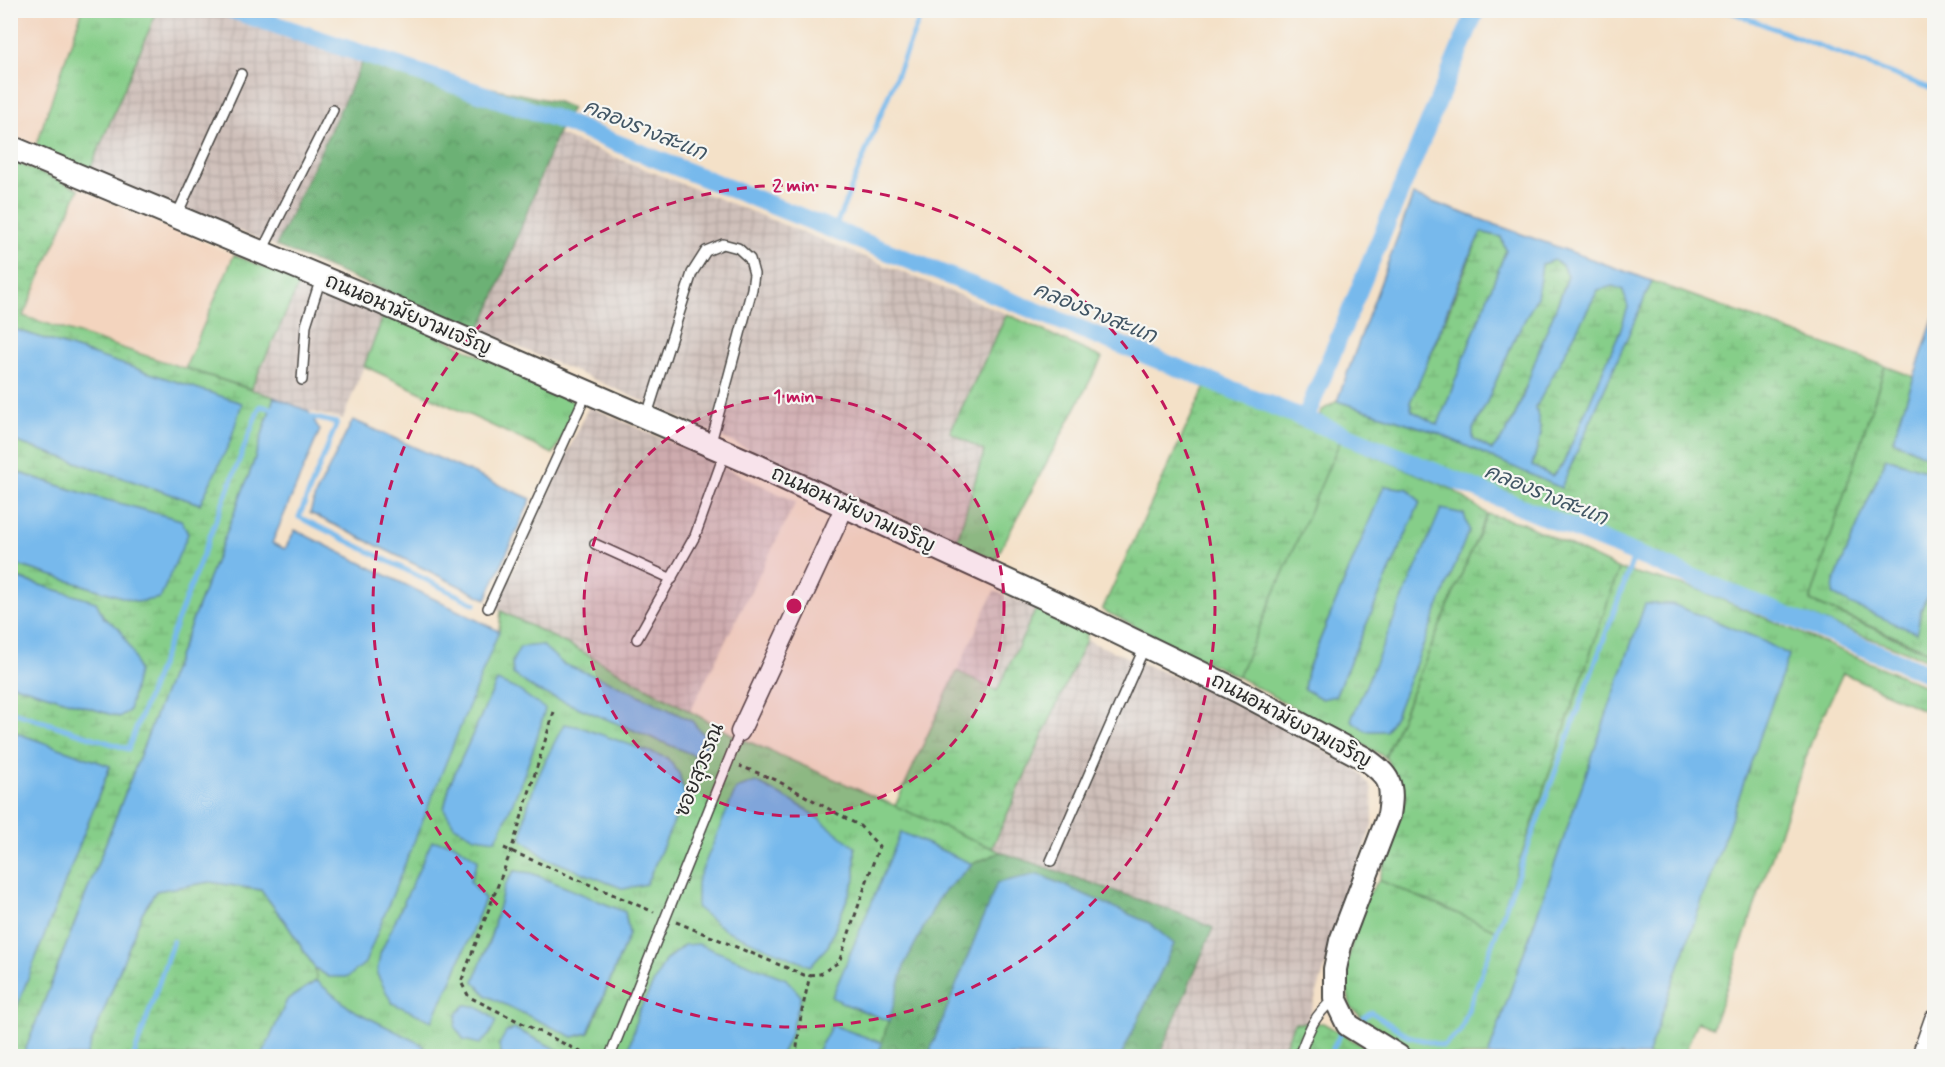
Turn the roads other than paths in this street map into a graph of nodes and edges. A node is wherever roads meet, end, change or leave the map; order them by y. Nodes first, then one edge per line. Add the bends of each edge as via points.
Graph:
1 (241, 74) dead end
2 (333, 110) dead end
3 (10, 147) edge
4 (176, 217) junction
5 (261, 253) junction
6 (321, 278) junction
7 (302, 380) dead end
8 (587, 392) junction
9 (646, 418) junction
10 (718, 449) junction
11 (845, 506) junction
12 (595, 544) dead end
13 (672, 579) junction
14 (488, 608) dead end
15 (637, 639) dead end
16 (1145, 646) junction
17 (740, 732) joint
18 (1052, 861) dead end
19 (1335, 998) junction
20 (1935, 1018) edge
21 (609, 1056) edge
22 (1299, 1056) edge
23 (1398, 1056) edge
24 (1921, 1056) edge

1 - 4 lane
2 - 5 lane
3 - 4 street, ถนนอนามัยงามเจริญ
4 - 5 street, ถนนอนามัยงามเจริญ
5 - 6 street, ถนนอนามัยงามเจริญ
6 - 7 lane via 306,325
6 - 8 street, ถนนอนามัยงามเจริญ
8 - 9 street, ถนนอนามัยงามเจริญ
8 - 14 lane
9 - 10 street, ถนนอนามัยงามเจริญ
9 - 10 lane via 692,273 706,251 723,244 738,248 750,260 754,274
10 - 11 street, ถนนอนามัยงามเจริญ
10 - 13 lane via 695,536
11 - 16 street, ถนนอนามัยงามเจริญ
11 - 17 street, ซอยสุวรรณ
12 - 13 lane
13 - 15 lane
16 - 18 lane
16 - 19 street, ถนนอนามัยงามเจริญ via 1364,758 1381,770 1388,781 1392,795 1389,814 1341,941 1335,969
17 - 21 lane, ซอยสุวรรณ
19 - 22 lane via 1317,1014
19 - 23 street, ถนนอนามัยงามเจริญ via 1348,1025
20 - 24 street

